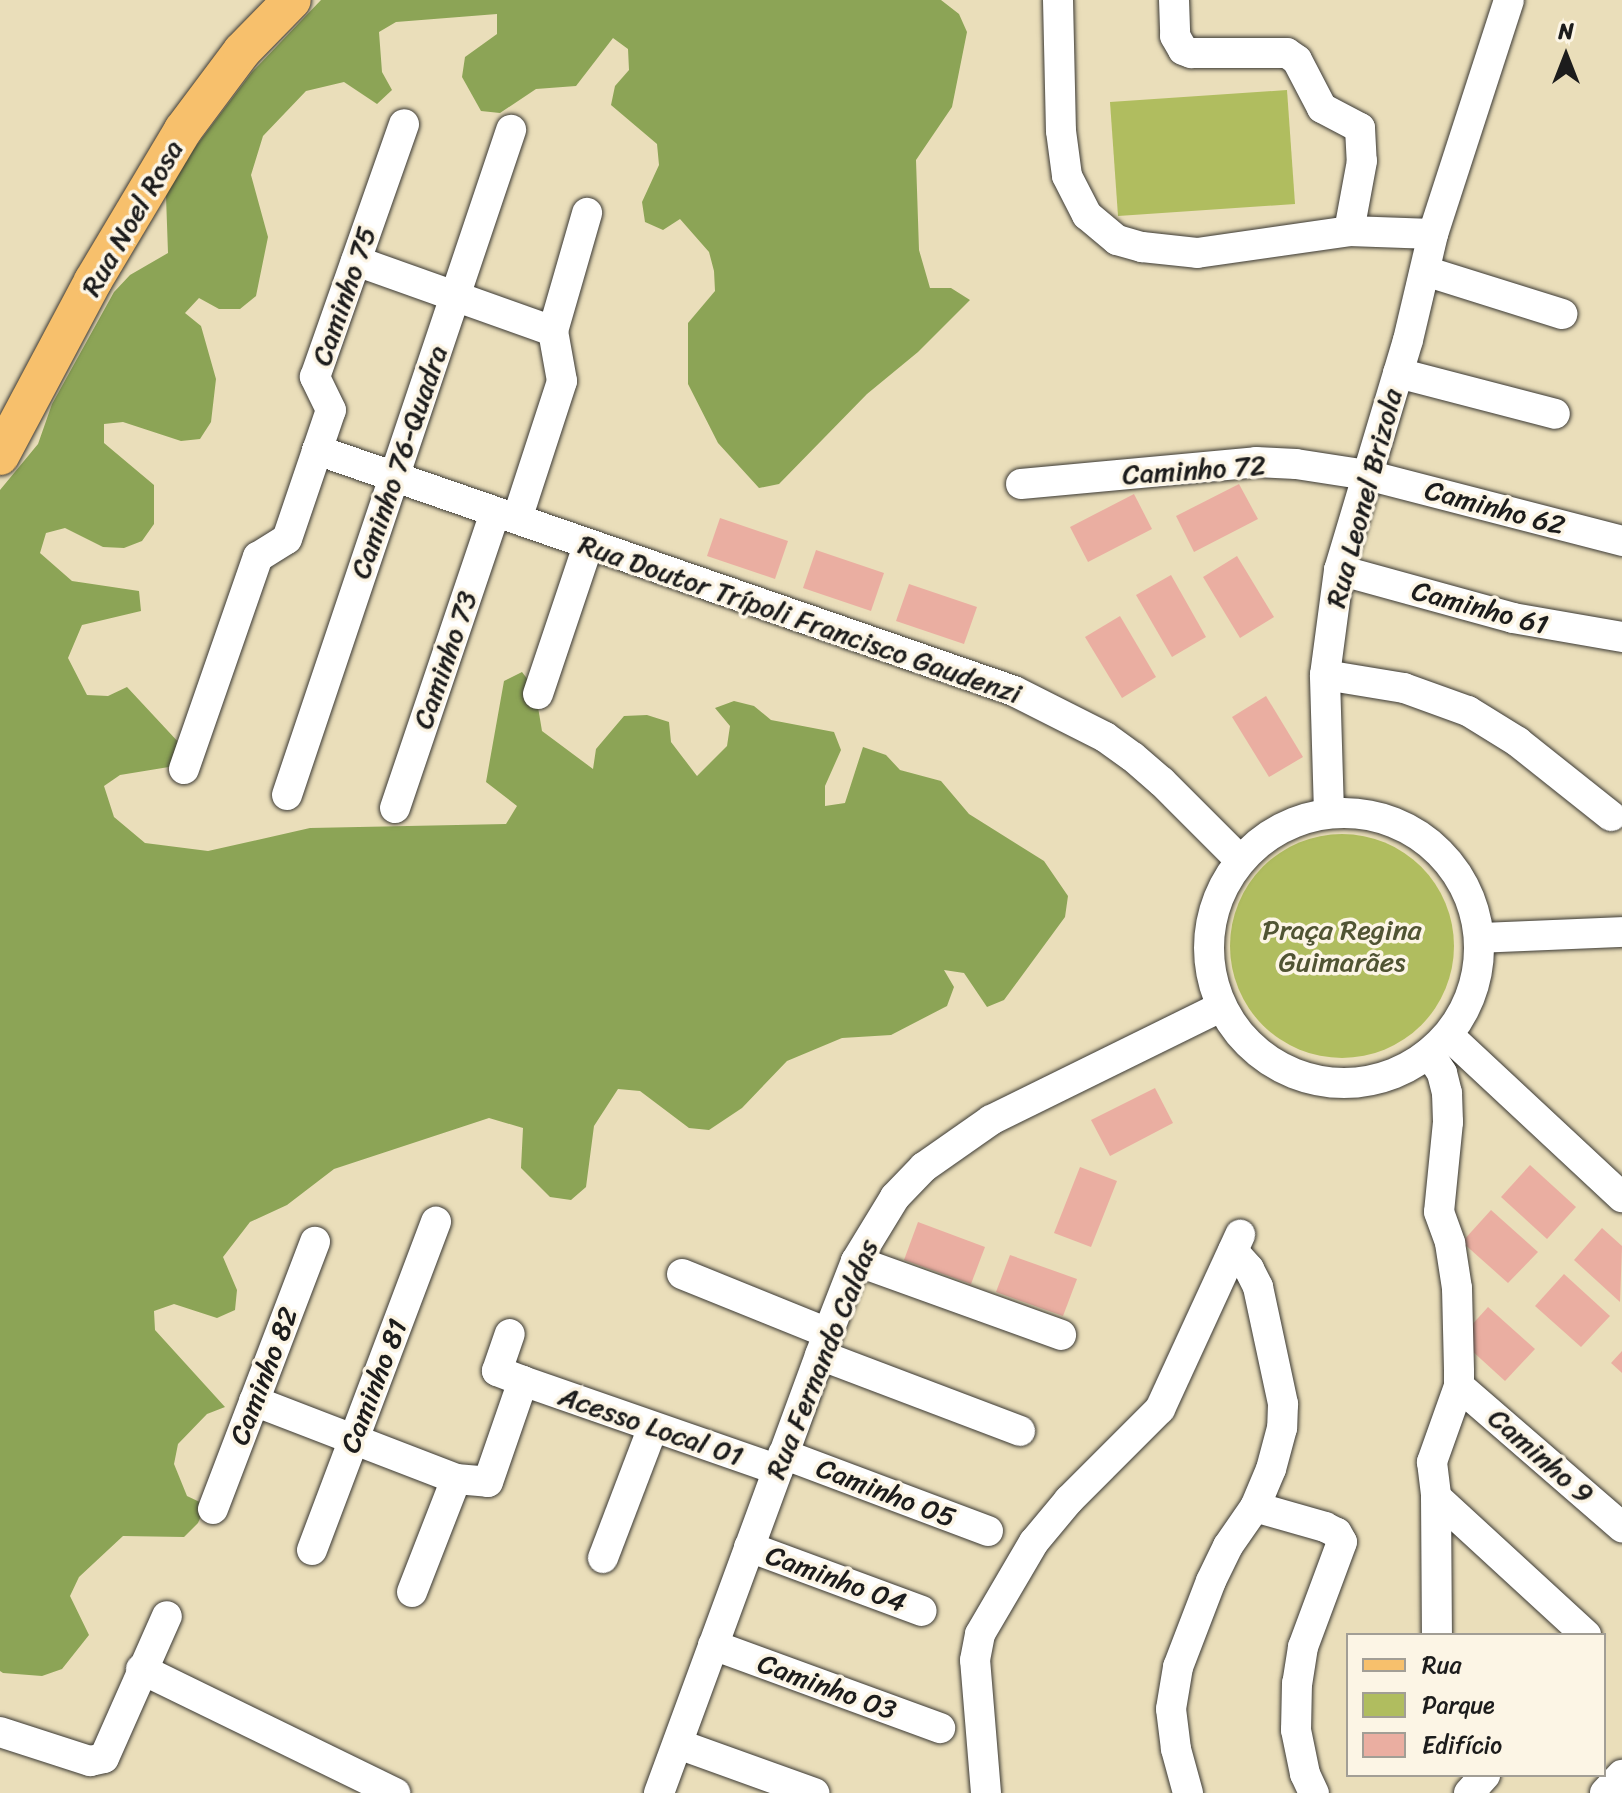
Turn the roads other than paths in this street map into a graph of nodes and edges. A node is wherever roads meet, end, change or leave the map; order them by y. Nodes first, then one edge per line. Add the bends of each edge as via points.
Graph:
1 (292, 0) edge
2 (1058, 0) edge
3 (1174, 0) edge
4 (1509, 0) edge
5 (404, 124) dead end
6 (511, 130) dead end
7 (587, 213) dead end
8 (1349, 231) junction
9 (1433, 234) junction
10 (356, 261) junction
11 (1425, 271) junction
12 (455, 296) junction
13 (1562, 314) dead end
14 (553, 331) junction
15 (1398, 373) junction
16 (1555, 414) dead end
17 (317, 450) junction
18 (0, 456) edge
19 (1367, 475) junction
20 (394, 476) junction
21 (1021, 484) dead end
22 (506, 516) junction
23 (1622, 541) edge
24 (588, 545) junction
25 (1339, 570) junction
26 (1622, 637) edge
27 (1325, 675) junction
28 (538, 694) dead end
29 (184, 769) dead end
30 (287, 795) dead end
31 (395, 808) dead end
32 (1329, 813) junction
33 (1611, 816) dead end
34 (1240, 860) junction
35 (1622, 932) edge
36 (1479, 938) junction
37 (1221, 1007) junction
38 (1438, 1044) junction
39 (1622, 1197) edge
40 (436, 1222) dead end
41 (315, 1242) dead end
42 (856, 1261) junction
43 (682, 1274) dead end
44 (510, 1334) dead end
45 (1061, 1335) dead end
46 (824, 1344) junction
47 (523, 1381) junction
48 (1459, 1386) junction
49 (254, 1401) junction
50 (653, 1427) junction
51 (1020, 1431) dead end
52 (354, 1440) junction
53 (781, 1462) junction
54 (456, 1479) junction
55 (1436, 1497) junction
56 (1255, 1507) junction
57 (213, 1509) dead end
58 (1622, 1527) edge
59 (988, 1531) dead end
60 (749, 1547) junction
61 (312, 1550) dead end
62 (603, 1558) dead end
63 (412, 1592) dead end
64 (922, 1611) dead end
65 (167, 1616) dead end
66 (1437, 1633) edge
67 (1584, 1633) edge
68 (713, 1645) junction
69 (141, 1669) junction
70 (940, 1728) dead end
71 (0, 1732) edge
72 (678, 1744) junction
73 (1622, 1775) edge
74 (1483, 1777) edge
75 (395, 1793) edge
76 (659, 1793) edge
77 (814, 1793) edge
78 (986, 1793) edge
79 (1188, 1793) edge
80 (1314, 1793) edge
81 (1469, 1793) edge
82 (1605, 1793) edge

1 - 18 main road, Rua Noel Rosa via 242,51 183,130 93,281
2 - 8 street via 1063,153 1077,198 1100,228 1142,247 1197,253
3 - 8 street via 1175,36 1183,50 1287,53 1297,60 1322,108 1360,128 1362,161
4 - 9 street, Rua Leonel Brizola
5 - 10 street, Caminho 75
6 - 12 street, Caminho 76-Quadra
7 - 14 street, Caminho 73
8 - 9 street
9 - 11 street, Rua Leonel Brizola
10 - 12 street
10 - 17 street, Caminho 75 via 315,377 331,410
11 - 13 street
11 - 15 street, Rua Leonel Brizola
12 - 14 street
12 - 20 street, Caminho 76-Quadra
14 - 22 street, Caminho 73 via 562,381
15 - 16 street
15 - 19 street, Rua Leonel Brizola
17 - 20 street, Rua Doutor Trípoli Francisco Gaudenzi
17 - 29 street, Caminho 75 via 287,539 258,557
19 - 21 street, Caminho 72 via 1256,462
19 - 23 street, Caminho 62
19 - 25 street, Rua Leonel Brizola
20 - 22 street, Rua Doutor Trípoli Francisco Gaudenzi
20 - 30 street, Caminho 76-Quadra
22 - 24 street, Rua Doutor Trípoli Francisco Gaudenzi
22 - 31 street, Caminho 73
24 - 28 street
24 - 34 street, Rua Doutor Trípoli Francisco Gaudenzi via 1014,691 1133,757
25 - 26 street, Caminho 61 via 1513,618
25 - 27 street, Rua Leonel Brizola
27 - 32 street, Rua Leonel Brizola
27 - 33 street via 1442,699 1518,742
32 - 34 street via 1280,828
32 - 36 street via 1363,814 1396,823 1426,840 1462,881
34 - 37 street via 1219,895 1208,935
35 - 36 street
36 - 38 street via 1473,990
37 - 38 street via 1266,1059 1297,1075 1331,1082 1366,1081 1399,1071
37 - 42 street, Rua Fernando Caldas via 953,1144 895,1197
38 - 39 street
38 - 48 street via 1448,1122 1439,1212 1457,1288
40 - 52 street, Caminho 81
41 - 49 street, Caminho 82
42 - 45 street
42 - 46 street, Rua Fernando Caldas
43 - 46 street
44 - 47 street via 497,1371
46 - 51 street
46 - 53 street, Rua Fernando Caldas
47 - 50 street, Acesso Local 01
47 - 54 street via 488,1482
48 - 55 street via 1435,1449
48 - 58 street, Caminho 9
49 - 52 street
49 - 57 street, Caminho 82
50 - 53 street, Acesso Local 01
50 - 62 street
52 - 54 street
52 - 61 street, Caminho 81
53 - 59 street, Caminho 05
53 - 60 street, Rua Fernando Caldas
54 - 63 street
55 - 66 street
55 - 67 street
56 - 78 street via 1271,1469 1283,1404 1258,1287 1237,1243 1160,1409 1034,1542 980,1634 975,1660
56 - 79 street via 1211,1581 1178,1667 1171,1709
56 - 80 street via 1325,1527 1342,1542 1303,1647 1297,1683 1296,1730
60 - 64 street, Caminho 04
60 - 68 street, Rua Fernando Caldas
65 - 69 street
68 - 70 street, Caminho 03
68 - 72 street, Rua Fernando Caldas
69 - 71 street via 104,1758 97,1762
69 - 75 street
72 - 76 street, Rua Fernando Caldas
72 - 77 street
73 - 82 street
74 - 81 street

